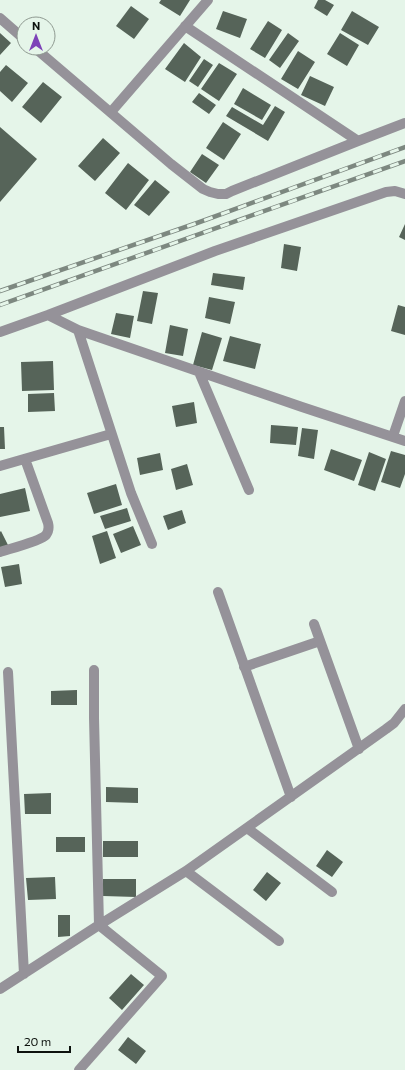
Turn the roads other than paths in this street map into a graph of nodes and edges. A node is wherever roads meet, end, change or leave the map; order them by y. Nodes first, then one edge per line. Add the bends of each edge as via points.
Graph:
1 (208, 0) edge
2 (0, 18) edge
3 (185, 26) junction
4 (16, 32) edge
5 (44, 56) edge
6 (111, 112) junction
7 (405, 123) edge
8 (358, 141) junction
9 (405, 194) edge
10 (48, 315) junction
11 (78, 330) junction
12 (0, 332) edge
13 (199, 372) junction
14 (405, 401) edge
15 (111, 434) junction
16 (393, 436) junction
17 (405, 441) edge
18 (25, 458) junction
19 (0, 466) edge
20 (249, 490) dead end
21 (152, 544) dead end
22 (0, 552) edge
23 (218, 592) dead end
24 (314, 624) dead end
25 (320, 641) junction
26 (244, 667) junction
27 (94, 670) dead end
28 (8, 672) dead end
29 (404, 710) edge
30 (359, 749) junction
31 (291, 797) junction
32 (247, 828) junction
33 (186, 871) junction
34 (332, 892) dead end
35 (99, 925) junction
36 (279, 941) dead end
37 (24, 974) junction
38 (0, 989) edge
39 (79, 1070) edge

1 - 3 street
2 - 4 street
3 - 6 street
3 - 8 street
5 - 6 street
6 - 8 street via 203,189 218,194 226,194
7 - 8 street
9 - 10 street via 396,191 386,192 215,251
10 - 11 street
10 - 12 street
11 - 13 street
11 - 15 street
13 - 16 street
13 - 20 street
14 - 16 street
15 - 18 street
15 - 21 street
16 - 17 street
18 - 19 street
18 - 22 street via 48,523 48,530 44,537
23 - 26 street
24 - 25 street
25 - 26 street
25 - 30 street
26 - 31 street
27 - 35 street
28 - 37 street
29 - 30 street via 394,723
30 - 31 street
31 - 32 street
32 - 33 street
32 - 34 street
33 - 35 street
33 - 36 street
35 - 37 street
35 - 39 street via 162,976
37 - 38 street

